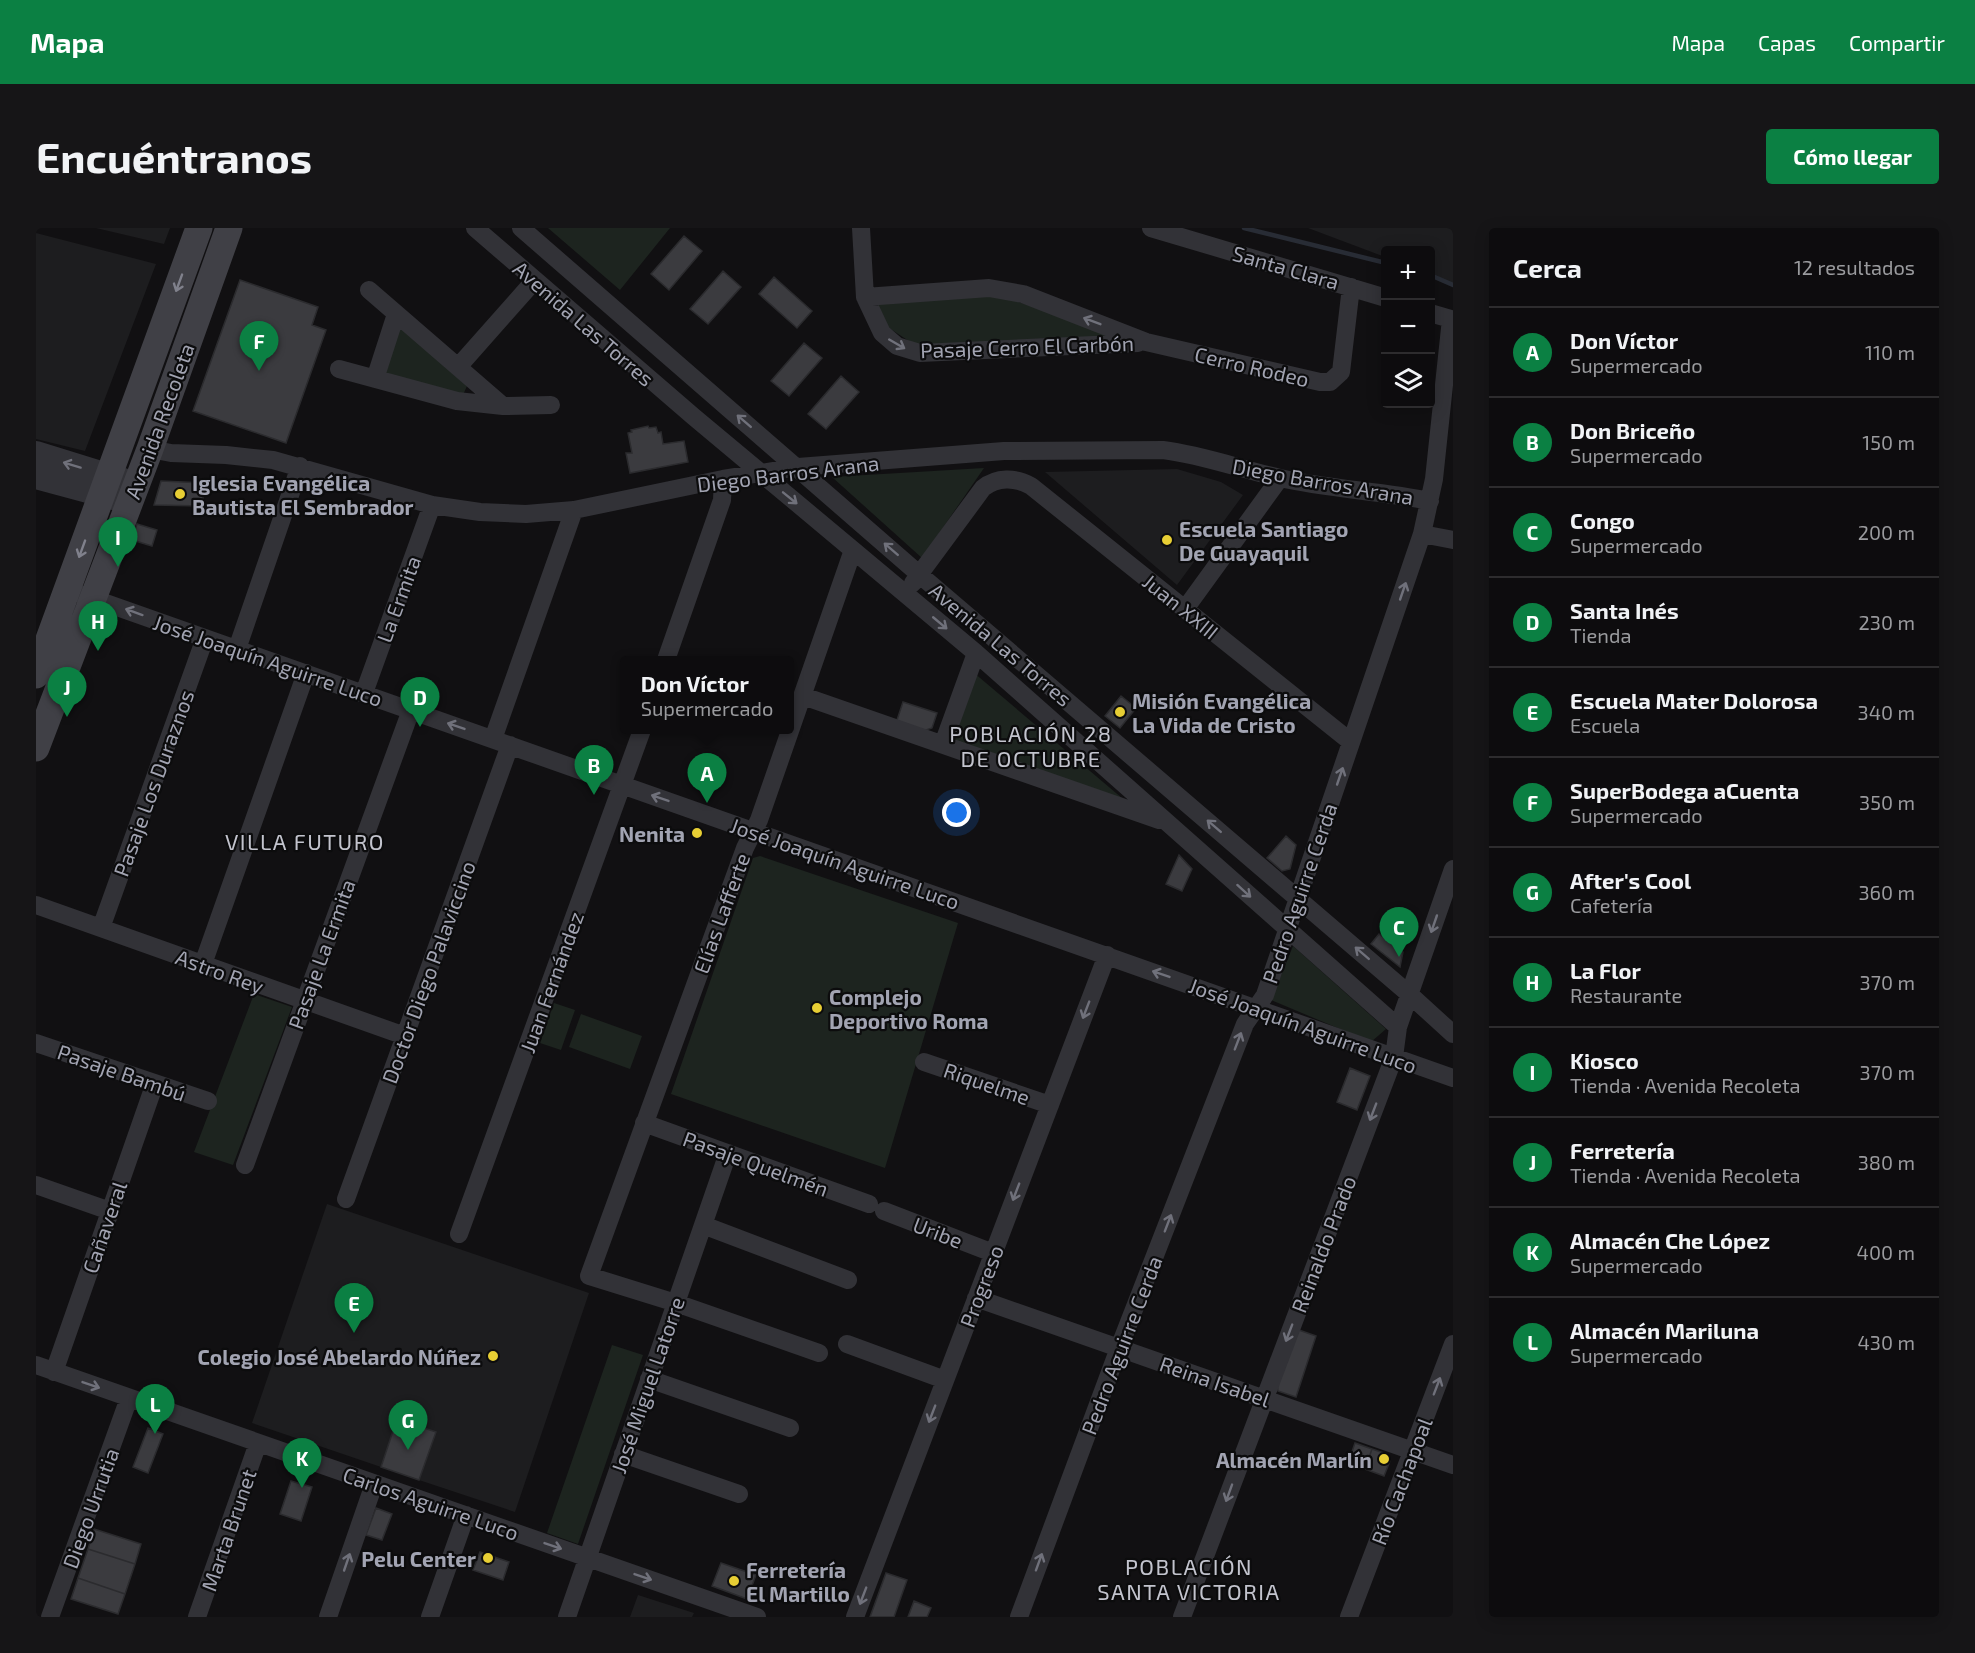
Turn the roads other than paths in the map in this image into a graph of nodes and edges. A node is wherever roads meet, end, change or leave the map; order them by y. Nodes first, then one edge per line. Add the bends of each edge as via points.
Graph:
1 (199, 228) edge
2 (229, 228) edge
3 (475, 228) edge
4 (521, 228) edge
5 (861, 228) edge
6 (1151, 228) edge
7 (535, 280) junction
8 (1352, 287) junction
9 (369, 290) dead end
10 (1381, 296) edge
11 (866, 297) junction
12 (396, 314) junction
13 (1435, 314) edge
14 (1146, 342) junction
15 (458, 367) junction
16 (339, 369) dead end
17 (375, 379) junction
18 (714, 394) junction
19 (551, 405) dead end
20 (503, 406) junction
21 (694, 417) junction
22 (150, 448) junction
23 (36, 453) edge
24 (300, 466) junction
25 (798, 467) junction
26 (760, 473) junction
27 (36, 477) edge
28 (1280, 478) junction
29 (723, 479) junction
30 (105, 485) junction
31 (133, 493) junction
32 (1430, 501) junction
33 (432, 505) junction
34 (574, 510) junction
35 (1422, 534) junction
36 (1453, 540) edge
37 (853, 550) junction
38 (920, 575) junction
39 (67, 589) junction
40 (906, 594) junction
41 (93, 598) junction
42 (1185, 609) junction
43 (205, 638) junction
44 (237, 649) junction
45 (976, 653) junction
46 (667, 656) edge
47 (306, 673) junction
48 (36, 675) edge
49 (364, 693) junction
50 (803, 696) junction
51 (411, 710) junction
52 (794, 721) edge
53 (640, 734) edge
54 (789, 734) edge
55 (502, 742) junction
56 (1351, 742) junction
57 (942, 744) junction
58 (36, 748) edge
59 (623, 785) junction
60 (1167, 822) junction
61 (754, 831) junction
62 (1453, 869) edge
63 (1298, 898) junction
64 (36, 905) edge
65 (101, 928) junction
66 (1287, 930) junction
67 (1107, 955) junction
68 (203, 964) junction
69 (1409, 994) junction
70 (305, 1000) junction
71 (1256, 1008) junction
72 (1398, 1027) junction
73 (1453, 1034) edge
74 (405, 1036) junction
75 (36, 1043) edge
76 (1394, 1058) junction
77 (924, 1062) dead end
78 (1453, 1078) edge
79 (155, 1083) junction
80 (208, 1101) dead end
81 (1050, 1105) junction
82 (644, 1123) junction
83 (728, 1153) junction
84 (245, 1165) dead end
85 (36, 1185) edge
86 (346, 1199) dead end
87 (876, 1208) joint
88 (110, 1211) junction
89 (703, 1225) junction
90 (459, 1234) dead end
91 (993, 1253) junction
92 (848, 1280) dead end
93 (976, 1298) junction
94 (676, 1303) junction
95 (847, 1344) dead end
96 (1453, 1344) edge
97 (1119, 1348) junction
98 (819, 1353) dead end
99 (36, 1365) edge
100 (54, 1372) junction
101 (649, 1379) junction
102 (945, 1380) junction
103 (129, 1398) junction
104 (1264, 1398) junction
105 (790, 1428) dead end
106 (258, 1443) junction
107 (1413, 1451) junction
108 (624, 1454) junction
109 (1453, 1465) edge
110 (374, 1484) junction
111 (739, 1494) dead end
112 (466, 1515) junction
113 (587, 1558) junction
114 (50, 1617) edge
115 (197, 1617) edge
116 (328, 1617) edge
117 (430, 1617) edge
118 (567, 1617) edge
119 (757, 1617) edge
120 (855, 1617) edge
121 (1019, 1617) edge
122 (1182, 1617) edge
123 (1349, 1617) edge

1 -> 30 main road, Avenida Recoleta
2 - 22 main road, Avenida Recoleta
3 - 7 street, Avenida Las Torres
4 - 18 street, Avenida Las Torres
5 - 11 street, Pasaje Cerro El Carbón
6 - 8 street, Santa Clara
7 - 15 street
7 - 21 street, Avenida Las Torres
8 - 10 street, Santa Clara
8 - 14 street, Cerro Rodeo via 1341,372 1330,382
9 - 12 street
14 -> 11 street via 1023,294 989,288
11 -> 14 street, Pasaje Cerro El Carbón via 882,333 897,346 920,353
12 - 15 street
12 - 17 street
13 - 32 street, Pedro Aguirre Cerda via 1451,319
15 - 20 street
16 - 17 street
17 - 20 street via 456,401
18 - 21 street
25 -> 18 street, Avenida Las Torres
19 - 20 street
21 - 26 street, Avenida Las Torres
22 - 24 street, Diego Barros Arana via 171,453 253,457
22 - 31 main road, Avenida Recoleta
30 -> 23 street
24 - 33 street, Diego Barros Arana
24 - 44 street
25 - 26 street, Diego Barros Arana
25 - 28 street, Diego Barros Arana via 1004,451 1163,450
38 -> 25 street, Avenida Las Torres
26 - 29 street, Diego Barros Arana
26 -> 37 street, Avenida Las Torres
27 - 30 street
28 - 32 street, Diego Barros Arana
28 - 42 street
29 - 34 street, Diego Barros Arana
29 - 46 street via 722,500
30 - 31 street
30 -> 39 main road, Avenida Recoleta
31 - 41 main road, Avenida Recoleta
32 - 35 street, Pedro Aguirre Cerda
33 - 34 street, Diego Barros Arana via 514,514
33 - 49 street, La Ermita
34 - 55 street, Doctor Diego Palaviccino
35 - 36 street, Diego Barros Arana
56 -> 35 street, Pedro Aguirre Cerda
37 - 40 street, Avenida Las Torres
37 - 50 street, Elías Lafferte
38 - 40 street
38 - 42 street, Juan XXIII via 983,488 993,481 1020,481
63 -> 38 street, Avenida Las Torres
39 - 41 street, José Joaquín Aguirre Luco
39 - 48 main road, Avenida Recoleta
40 -> 45 street, Avenida Las Torres
43 -> 41 street, José Joaquín Aguirre Luco
41 - 58 main road, Avenida Recoleta
42 - 56 street, Juan XXIII
43 - 44 street, José Joaquín Aguirre Luco
43 - 65 street, Pasaje Los Duraznos
44 - 47 street, José Joaquín Aguirre Luco
45 - 57 street
45 - 60 street, Avenida Las Torres
47 - 49 street, José Joaquín Aguirre Luco
47 - 68 street
49 - 51 street, José Joaquín Aguirre Luco
50 - 52 street, Elías Lafferte
50 - 57 street
55 -> 51 street, José Joaquín Aguirre Luco
51 - 70 street, Pasaje La Ermita
53 - 59 street, Juan Fernández
54 - 61 street, Elías Lafferte
55 - 59 street, José Joaquín Aguirre Luco
55 - 74 street, Doctor Diego Palaviccino
63 -> 56 street, Pedro Aguirre Cerda
57 - 60 street
61 -> 59 street, José Joaquín Aguirre Luco
59 - 90 street, Juan Fernández
60 -> 66 street, Avenida Las Torres
61 - 67 street, José Joaquín Aguirre Luco
61 - 82 street, Elías Lafferte
62 -> 69 street, Reinaldo Prado
63 - 66 street, Pedro Aguirre Cerda
69 -> 63 street, Avenida Las Torres
64 - 65 street, Astro Rey
65 - 68 street, Astro Rey
66 - 71 street, Pedro Aguirre Cerda
66 - 72 street, Avenida Las Torres
71 -> 67 street, José Joaquín Aguirre Luco
67 -> 81 street, Progreso
68 - 70 street, Astro Rey
69 - 72 street, Reinaldo Prado
69 - 73 street, Avenida Las Torres
70 - 74 street, Astro Rey
70 - 84 street, Pasaje La Ermita
71 - 76 street, José Joaquín Aguirre Luco
97 -> 71 street, Pedro Aguirre Cerda via 1245,1024
72 - 76 street, Reinaldo Prado
74 - 86 street, Doctor Diego Palaviccino
75 - 79 street, Pasaje Bambú
76 - 78 street, José Joaquín Aguirre Luco
76 -> 104 street, Reinaldo Prado
77 - 81 street, Riquelme
79 - 80 street, Pasaje Bambú
79 - 88 street, Cañaveral
81 -> 91 street, Progreso
82 - 83 street, Pasaje Quelmén
82 - 94 street, Elías Lafferte via 589,1276
83 - 87 street, Pasaje Quelmén
83 - 89 street, José Miguel Latorre
85 - 88 street
87 - 91 street, Uribe
88 - 100 street, Cañaveral
89 - 92 street
89 - 94 street, José Miguel Latorre
91 - 93 street, Progreso
93 - 97 street, Reina Isabel
93 - 102 street, Progreso
94 - 98 street
94 - 101 street, José Miguel Latorre
95 - 102 street
107 -> 96 street, Río Cachapoal
97 - 104 street, Reina Isabel
121 -> 97 street, Pedro Aguirre Cerda
99 - 100 street, Carlos Aguirre Luco
100 -> 103 street, Carlos Aguirre Luco
101 - 105 street
101 - 108 street, José Miguel Latorre
102 -> 120 street, Progreso
103 - 106 street, Carlos Aguirre Luco
103 - 114 street, Diego Urrutia
104 - 107 street, Reina Isabel
104 -> 122 street, Reinaldo Prado
106 - 110 street, Carlos Aguirre Luco
106 - 115 street, Marta Brunet
107 - 109 street, Reina Isabel
107 - 123 street, Río Cachapoal
108 - 111 street
108 - 113 street, José Miguel Latorre
110 - 112 street, Carlos Aguirre Luco
116 -> 110 street
112 -> 113 street, Carlos Aguirre Luco
112 - 117 street
113 - 118 street, José Miguel Latorre
113 -> 119 street, Carlos Aguirre Luco

